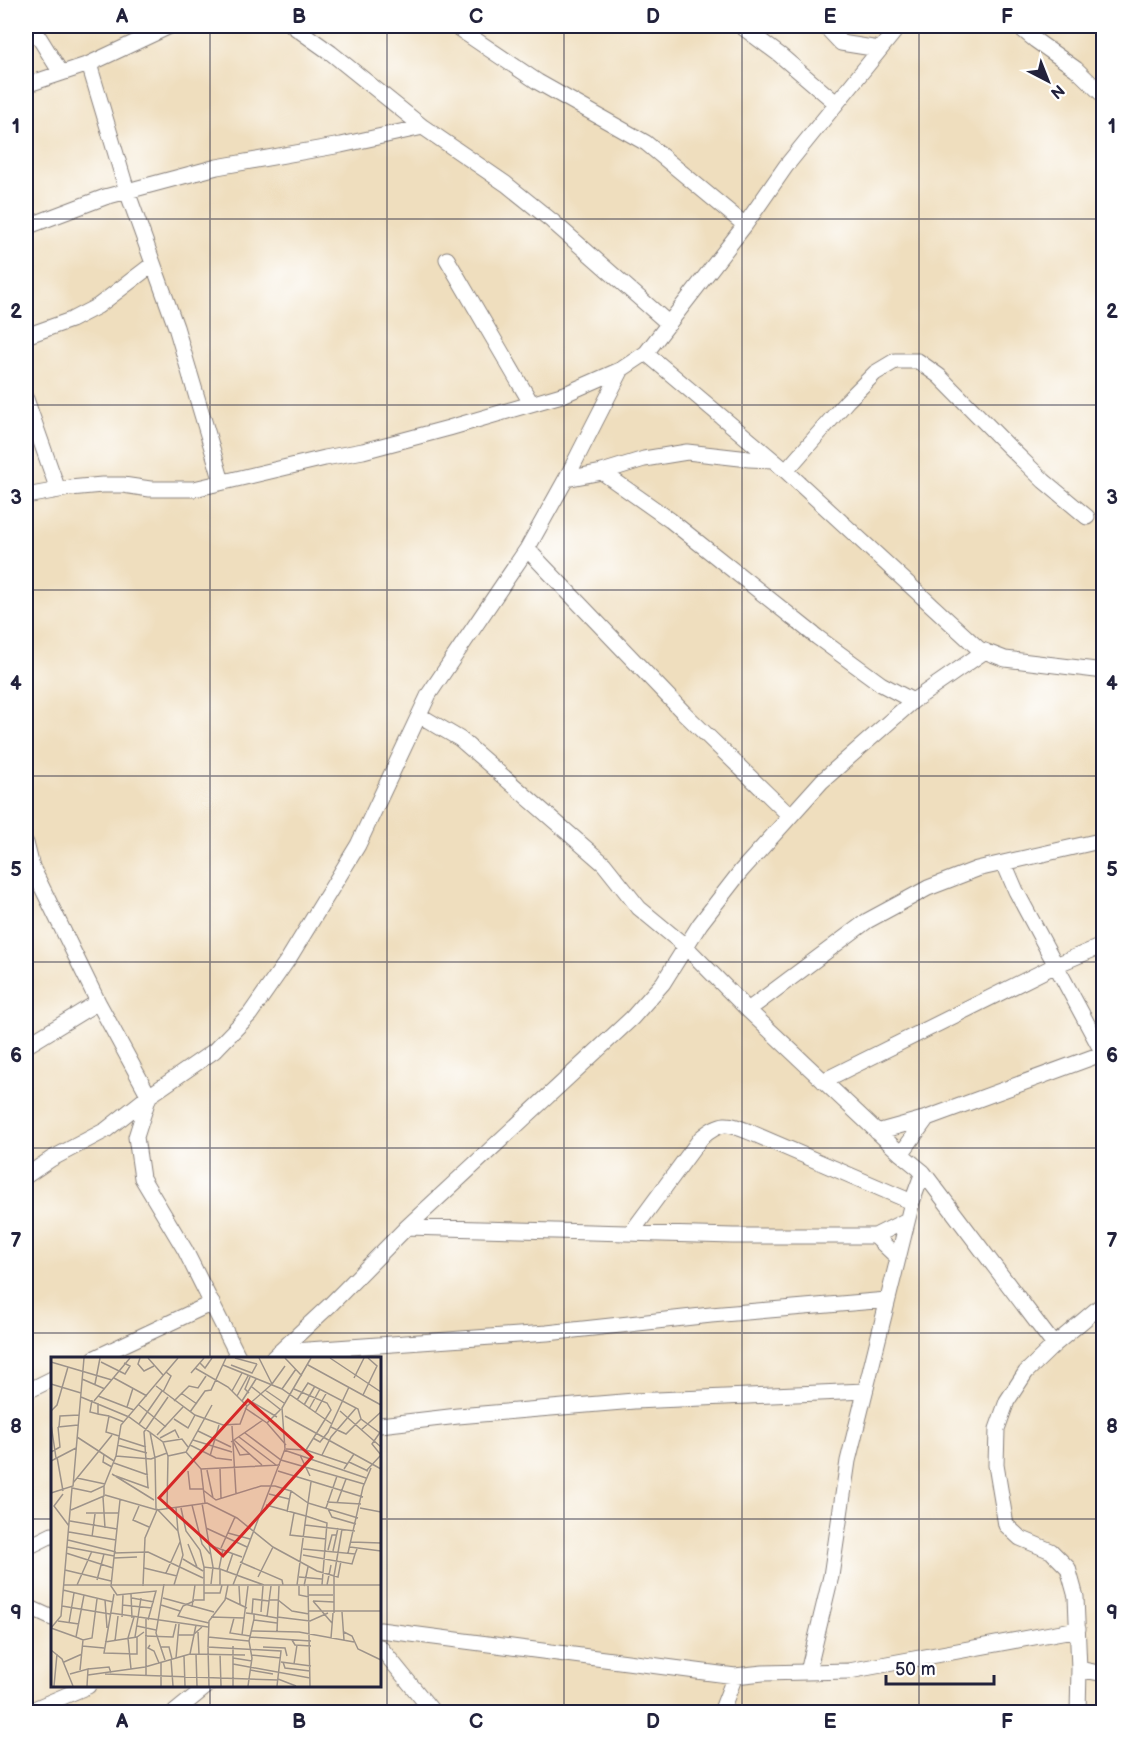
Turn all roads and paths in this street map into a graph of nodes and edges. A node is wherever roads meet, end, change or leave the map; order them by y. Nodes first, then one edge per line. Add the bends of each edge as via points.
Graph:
1 (32, 26) edge
2 (170, 26) edge
3 (293, 26) edge
4 (455, 26) edge
5 (741, 26) edge
6 (825, 26) edge
7 (899, 26) edge
8 (1018, 26) edge
9 (841, 43) junction
10 (879, 49) junction
11 (89, 64) junction
12 (866, 66) junction
13 (62, 73) junction
14 (26, 85) edge
15 (1104, 96) edge
16 (836, 103) junction
17 (423, 127) junction
18 (127, 191) junction
19 (745, 225) junction
20 (26, 227) edge
21 (447, 259) dead end
22 (153, 264) junction
23 (669, 324) junction
24 (26, 336) edge
25 (646, 353) junction
26 (622, 369) junction
27 (26, 399) edge
28 (531, 403) junction
29 (773, 460) junction
30 (786, 471) junction
31 (602, 472) junction
32 (566, 479) junction
33 (222, 482) junction
34 (58, 490) junction
35 (26, 496) edge
36 (1087, 517) dead end
37 (527, 549) junction
38 (985, 651) junction
39 (1104, 671) edge
40 (913, 701) junction
41 (419, 715) junction
42 (790, 816) junction
43 (1104, 840) edge
44 (26, 843) edge
45 (1004, 863) junction
46 (29, 869) edge
47 (1104, 945) edge
48 (685, 946) junction
49 (1056, 965) junction
50 (99, 1002) junction
51 (748, 1010) junction
52 (26, 1046) edge
53 (1103, 1054) edge
54 (823, 1081) junction
55 (149, 1096) junction
56 (927, 1119) junction
57 (877, 1132) junction
58 (901, 1154) junction
59 (923, 1172) junction
60 (26, 1176) edge
61 (912, 1202) junction
62 (907, 1220) junction
63 (407, 1227) junction
64 (631, 1233) junction
65 (875, 1236) junction
66 (898, 1258) junction
67 (887, 1300) junction
68 (212, 1303) junction
69 (1104, 1303) edge
70 (1054, 1345) junction
71 (277, 1355) edge
72 (99, 1357) edge
73 (238, 1357) edge
74 (51, 1380) edge
75 (865, 1391) junction
76 (26, 1392) edge
77 (381, 1425) edge
78 (51, 1536) edge
79 (26, 1548) edge
80 (26, 1606) edge
81 (51, 1618) edge
82 (1078, 1629) junction
83 (381, 1630) edge
84 (381, 1648) edge
85 (1079, 1669) junction
86 (808, 1672) junction
87 (1104, 1674) edge
88 (735, 1676) junction
89 (86, 1687) edge
90 (206, 1687) edge
91 (27, 1713) edge
92 (175, 1713) edge
93 (433, 1713) edge
94 (721, 1713) edge
95 (1078, 1713) edge

1 - 13 street
2 - 11 street
3 - 17 street
4 - 19 street via 538,82 646,143
5 - 16 street
6 - 9 street
7 - 10 street
8 - 15 street via 1076,69
9 - 10 street
9 - 12 street
10 - 12 street
11 - 13 street
11 - 18 street
12 - 16 street
13 - 14 street
16 - 19 street
17 - 18 street via 217,167
17 - 23 street via 506,184
18 - 20 street
18 - 22 street
19 - 23 street
21 - 28 street
22 - 24 street via 98,306
22 - 33 street
23 - 25 street
25 - 26 street
25 - 29 street
26 - 28 street via 565,394
26 - 32 street
27 - 34 street
28 - 33 street via 363,452
29 - 30 street
29 - 31 street via 687,452 644,459
30 - 36 street via 875,373 895,361 918,361 939,376 1044,481
30 - 38 street
31 - 32 street
31 - 40 street via 670,520 872,678
32 - 37 street
33 - 34 street via 194,489 102,485
34 - 35 street
37 - 41 street via 429,694
37 - 42 street
38 - 39 street via 1005,659
38 - 40 street
40 - 42 street via 822,780
41 - 48 street via 460,739 604,864 639,908
41 - 55 street via 358,845 250,1014 214,1050
42 - 48 street
43 - 45 street
44 - 46 street
45 - 49 street
45 - 51 street via 928,888 867,921
46 - 50 street
47 - 49 street
48 - 51 street
48 - 63 street via 663,983 632,1018
49 - 53 street
49 - 54 street
50 - 52 street
50 - 55 street
51 - 54 street
53 - 56 street
54 - 57 street
55 - 60 street via 106,1130
55 - 68 street via 136,1137 142,1178 186,1250
56 - 57 street
56 - 58 street
57 - 58 street
58 - 59 street
59 - 61 street
59 - 70 street
61 - 62 street
61 - 64 street via 735,1126 722,1124 701,1138
62 - 65 street
62 - 66 street
63 - 64 street
63 - 71 street
64 - 65 street
65 - 66 street
66 - 67 street
67 - 71 street
67 - 75 street
68 - 72 street
68 - 73 street
69 - 70 street
70 - 82 street via 1026,1372 1007,1401 997,1429 996,1465 1006,1525 1020,1538 1051,1551 1068,1568 1076,1596
74 - 76 street
75 - 77 street via 634,1401
75 - 86 street via 848,1461 831,1576
78 - 79 street
80 - 81 street
82 - 85 street
82 - 86 street via 849,1671
83 - 88 street
84 - 93 street
85 - 87 street
85 - 95 street
86 - 88 street
88 - 94 street
89 - 91 street
90 - 92 street

